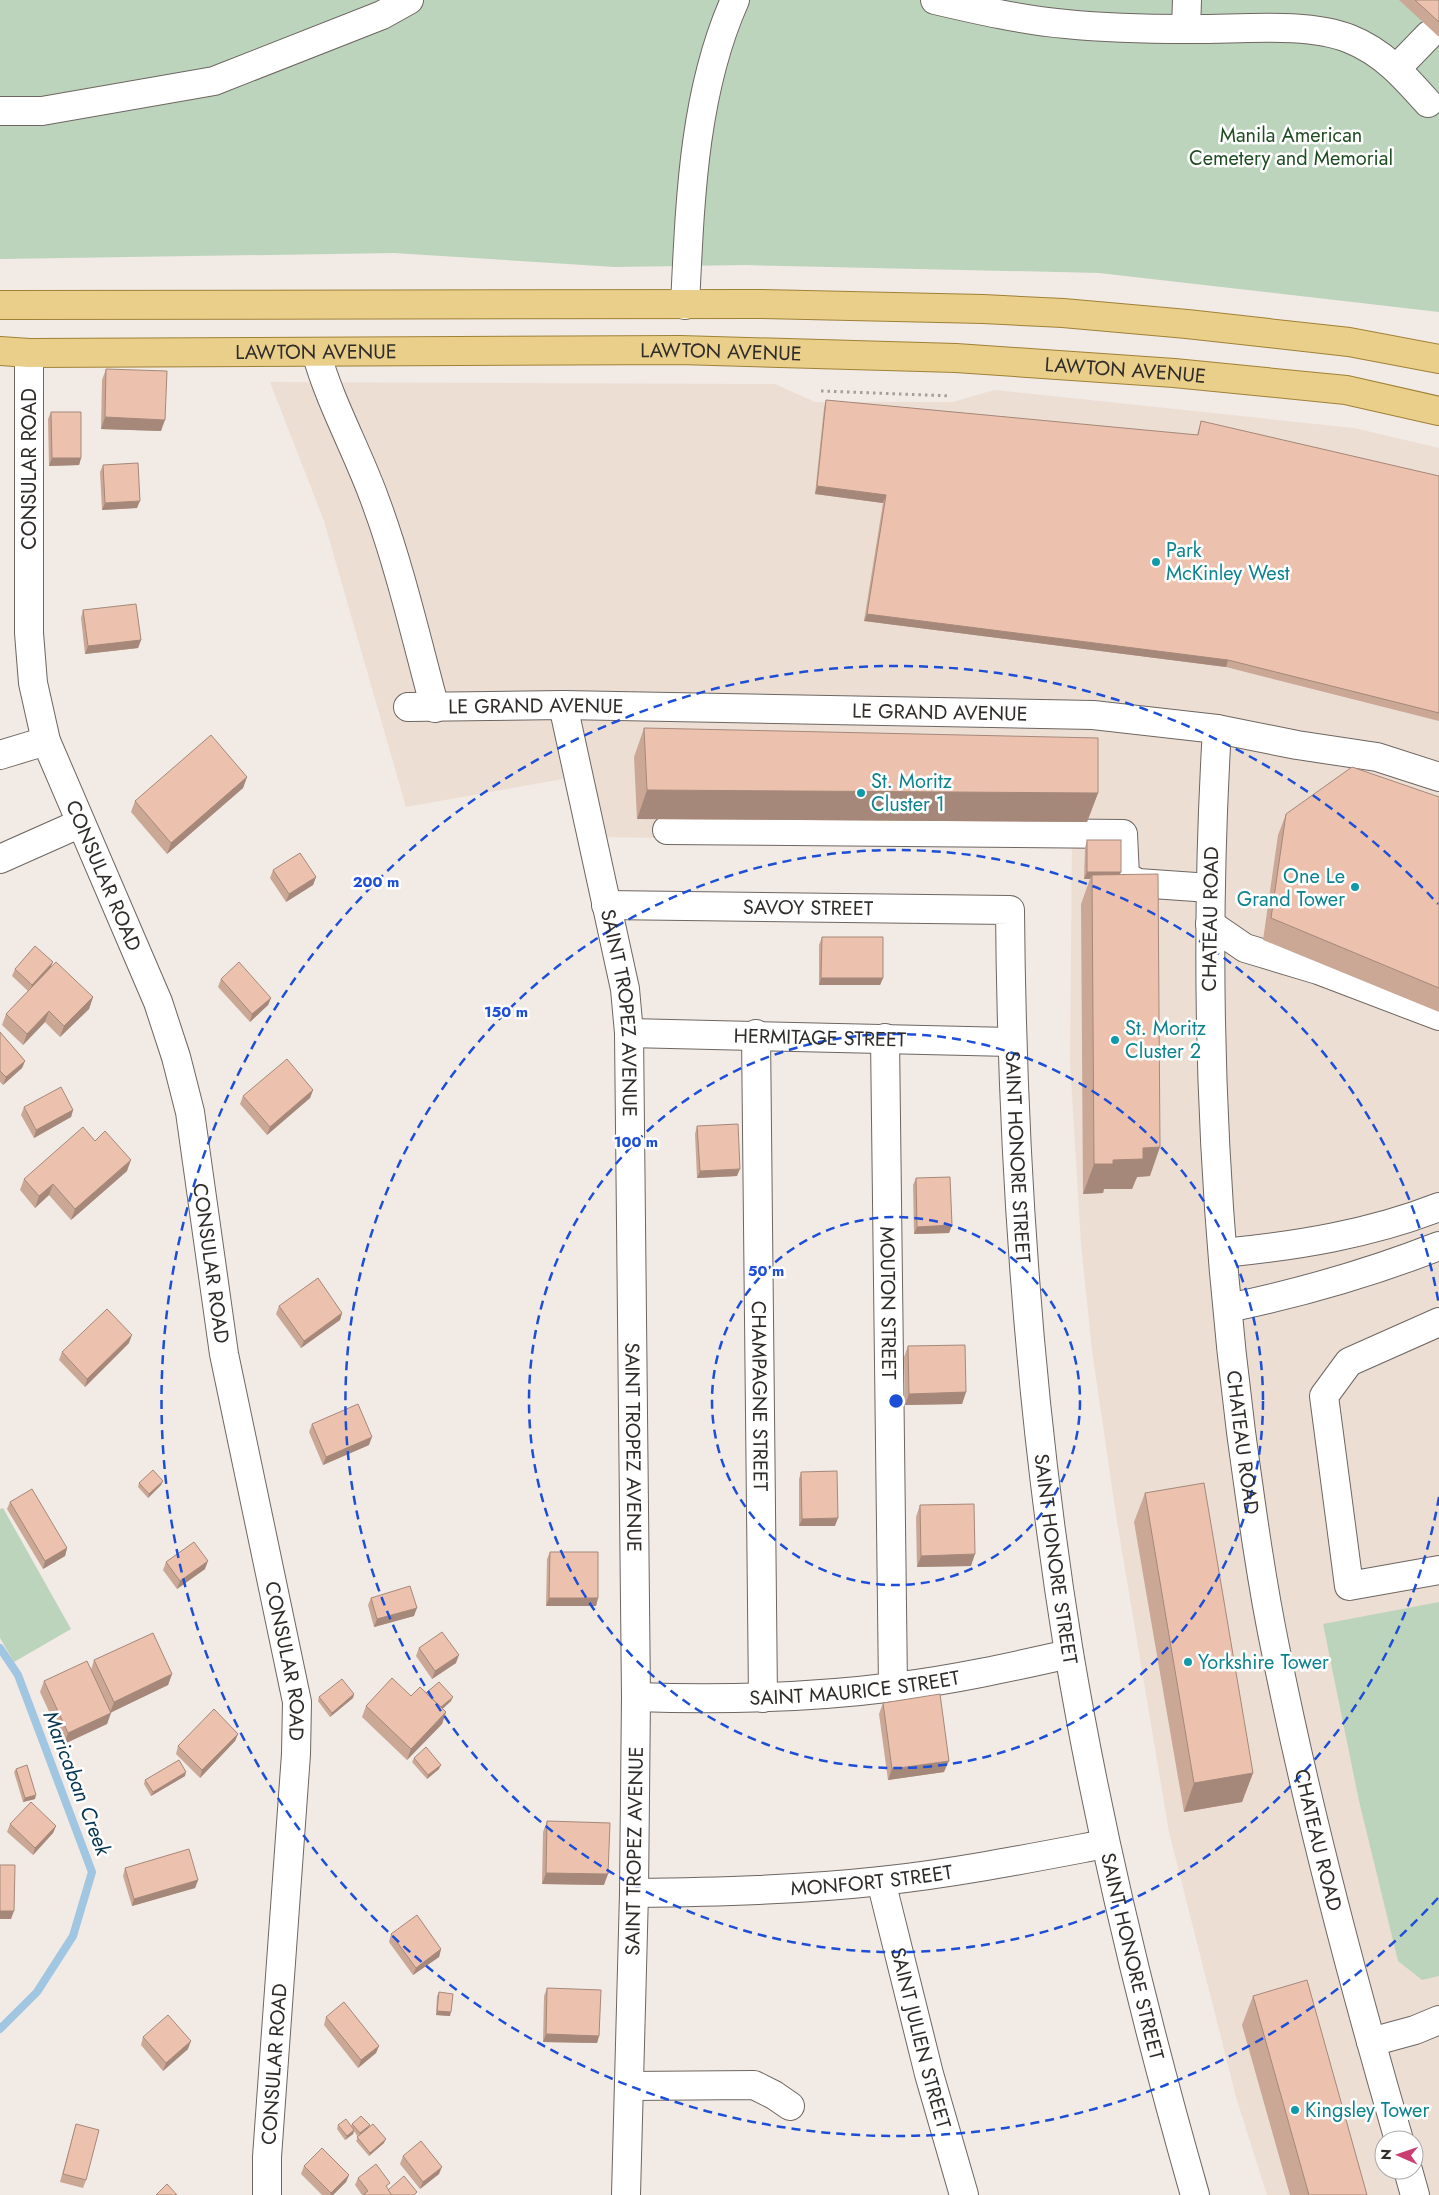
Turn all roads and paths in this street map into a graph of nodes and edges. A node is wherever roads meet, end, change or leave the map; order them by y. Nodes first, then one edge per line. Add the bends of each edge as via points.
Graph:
1 (410, 0) edge
2 (735, 0) edge
3 (935, 0) edge
4 (1187, 0) edge
5 (1186, 29) junction
6 (1429, 35) dead end
7 (1397, 68) junction
8 (1428, 103) dead end
9 (0, 111) edge
10 (0, 305) edge
11 (685, 305) junction
12 (0, 351) edge
13 (316, 352) junction
14 (29, 353) junction
15 (1439, 359) edge
16 (821, 391) dead end
17 (952, 396) dead end
18 (1439, 411) edge
19 (563, 705) junction
20 (408, 707) dead end
21 (435, 708) junction
22 (1217, 729) junction
23 (46, 740) junction
24 (0, 755) edge
25 (1439, 777) edge
26 (81, 823) junction
27 (667, 830) edge
28 (0, 859) edge
29 (1210, 888) junction
30 (606, 905) junction
31 (1010, 910) joint
32 (1210, 924) junction
33 (1439, 1016) edge
34 (629, 1033) junction
35 (756, 1034) junction
36 (885, 1038) junction
37 (1011, 1042) junction
38 (1439, 1207) edge
39 (1439, 1246) edge
40 (1223, 1253) junction
41 (1228, 1308) junction
42 (1439, 1322) edge
43 (1439, 1570) edge
44 (1069, 1654) junction
45 (893, 1687) junction
46 (636, 1697) junction
47 (763, 1698) junction
48 (1105, 1844) junction
49 (881, 1881) junction
50 (634, 1894) junction
51 (1439, 2020) edge
52 (1371, 2042) junction
53 (629, 2086) junction
54 (790, 2106) dead end
55 (1396, 2130) edge
56 (1411, 2180) edge
57 (267, 2195) edge
58 (626, 2195) edge
59 (964, 2195) edge
60 (1195, 2195) edge
61 (1415, 2195) edge

1 - 9 street via 382,15 214,81 42,111
2 - 11 street via 707,86 696,141
3 - 5 street via 984,12 1066,24
4 - 5 street
5 - 7 street via 1311,30 1350,39
6 - 7 street
7 - 8 street
10 - 11 main road
11 - 15 main road via 771,304 1063,312 1349,342
12 - 14 main road, LAWTON AVENUE
13 - 14 main road, LAWTON AVENUE
13 - 18 main road, LAWTON AVENUE via 680,350 956,358 1346,390
13 - 21 street, LE GRAND AVENUE via 322,376 359,458 389,539
14 - 23 street, CONSULAR ROAD via 29,633 33,683
16 - 17 path
19 - 21 street, LE GRAND AVENUE
19 - 22 street, LE GRAND AVENUE via 1093,715
19 - 30 street, SAINT TROPEZ AVENUE
20 - 21 street, LE GRAND AVENUE
22 - 25 street, LE GRAND AVENUE via 1377,756
22 - 29 street, CHATEAU ROAD
23 - 24 street
23 - 26 street, CONSULAR ROAD
26 - 28 street
26 - 57 street, CONSULAR ROAD via 158,1002 179,1066 190,1112 224,1354 297,1702
27 - 29 street via 1123,834 1125,876 1138,883
29 - 32 street, CHATEAU ROAD
30 - 31 street, SAVOY STREET
30 - 34 street, SAINT TROPEZ AVENUE via 625,989
31 - 37 street, SAINT HONORE STREET
32 - 33 street via 1244,948 1318,970
32 - 40 street, CHATEAU ROAD via 1214,1132
34 - 35 street, HERMITAGE STREET
34 - 46 street, SAINT TROPEZ AVENUE
35 - 36 street, HERMITAGE STREET
35 - 47 street, CHAMPAGNE STREET
36 - 37 street, HERMITAGE STREET
36 - 45 street, MOUTON STREET
37 - 44 street, SAINT HONORE STREET via 1018,1196 1030,1349 1047,1502
38 - 40 street via 1349,1234 1275,1248
39 - 41 street via 1382,1268 1280,1298
40 - 41 street, CHATEAU ROAD
41 - 52 street, CHATEAU ROAD via 1250,1494 1275,1649 1313,1823
42 - 43 street via 1349,1362 1324,1396 1349,1586
44 - 45 street, SAINT MAURICE STREET via 982,1673
44 - 48 street, SAINT HONORE STREET
45 - 47 street, SAINT MAURICE STREET
46 - 47 street, SAINT MAURICE STREET
46 - 50 street, SAINT TROPEZ AVENUE
48 - 49 street, MONFORT STREET via 992,1866
48 - 60 street, SAINT HONORE STREET via 1154,2052
49 - 50 street, MONFORT STREET via 799,1888
49 - 59 street, SAINT JULIEN STREET
50 - 53 street, SAINT TROPEZ AVENUE
51 - 52 street
52 - 55 street, CHATEAU ROAD
53 - 54 street via 754,2085
53 - 58 street, SAINT TROPEZ AVENUE
56 - 61 street

